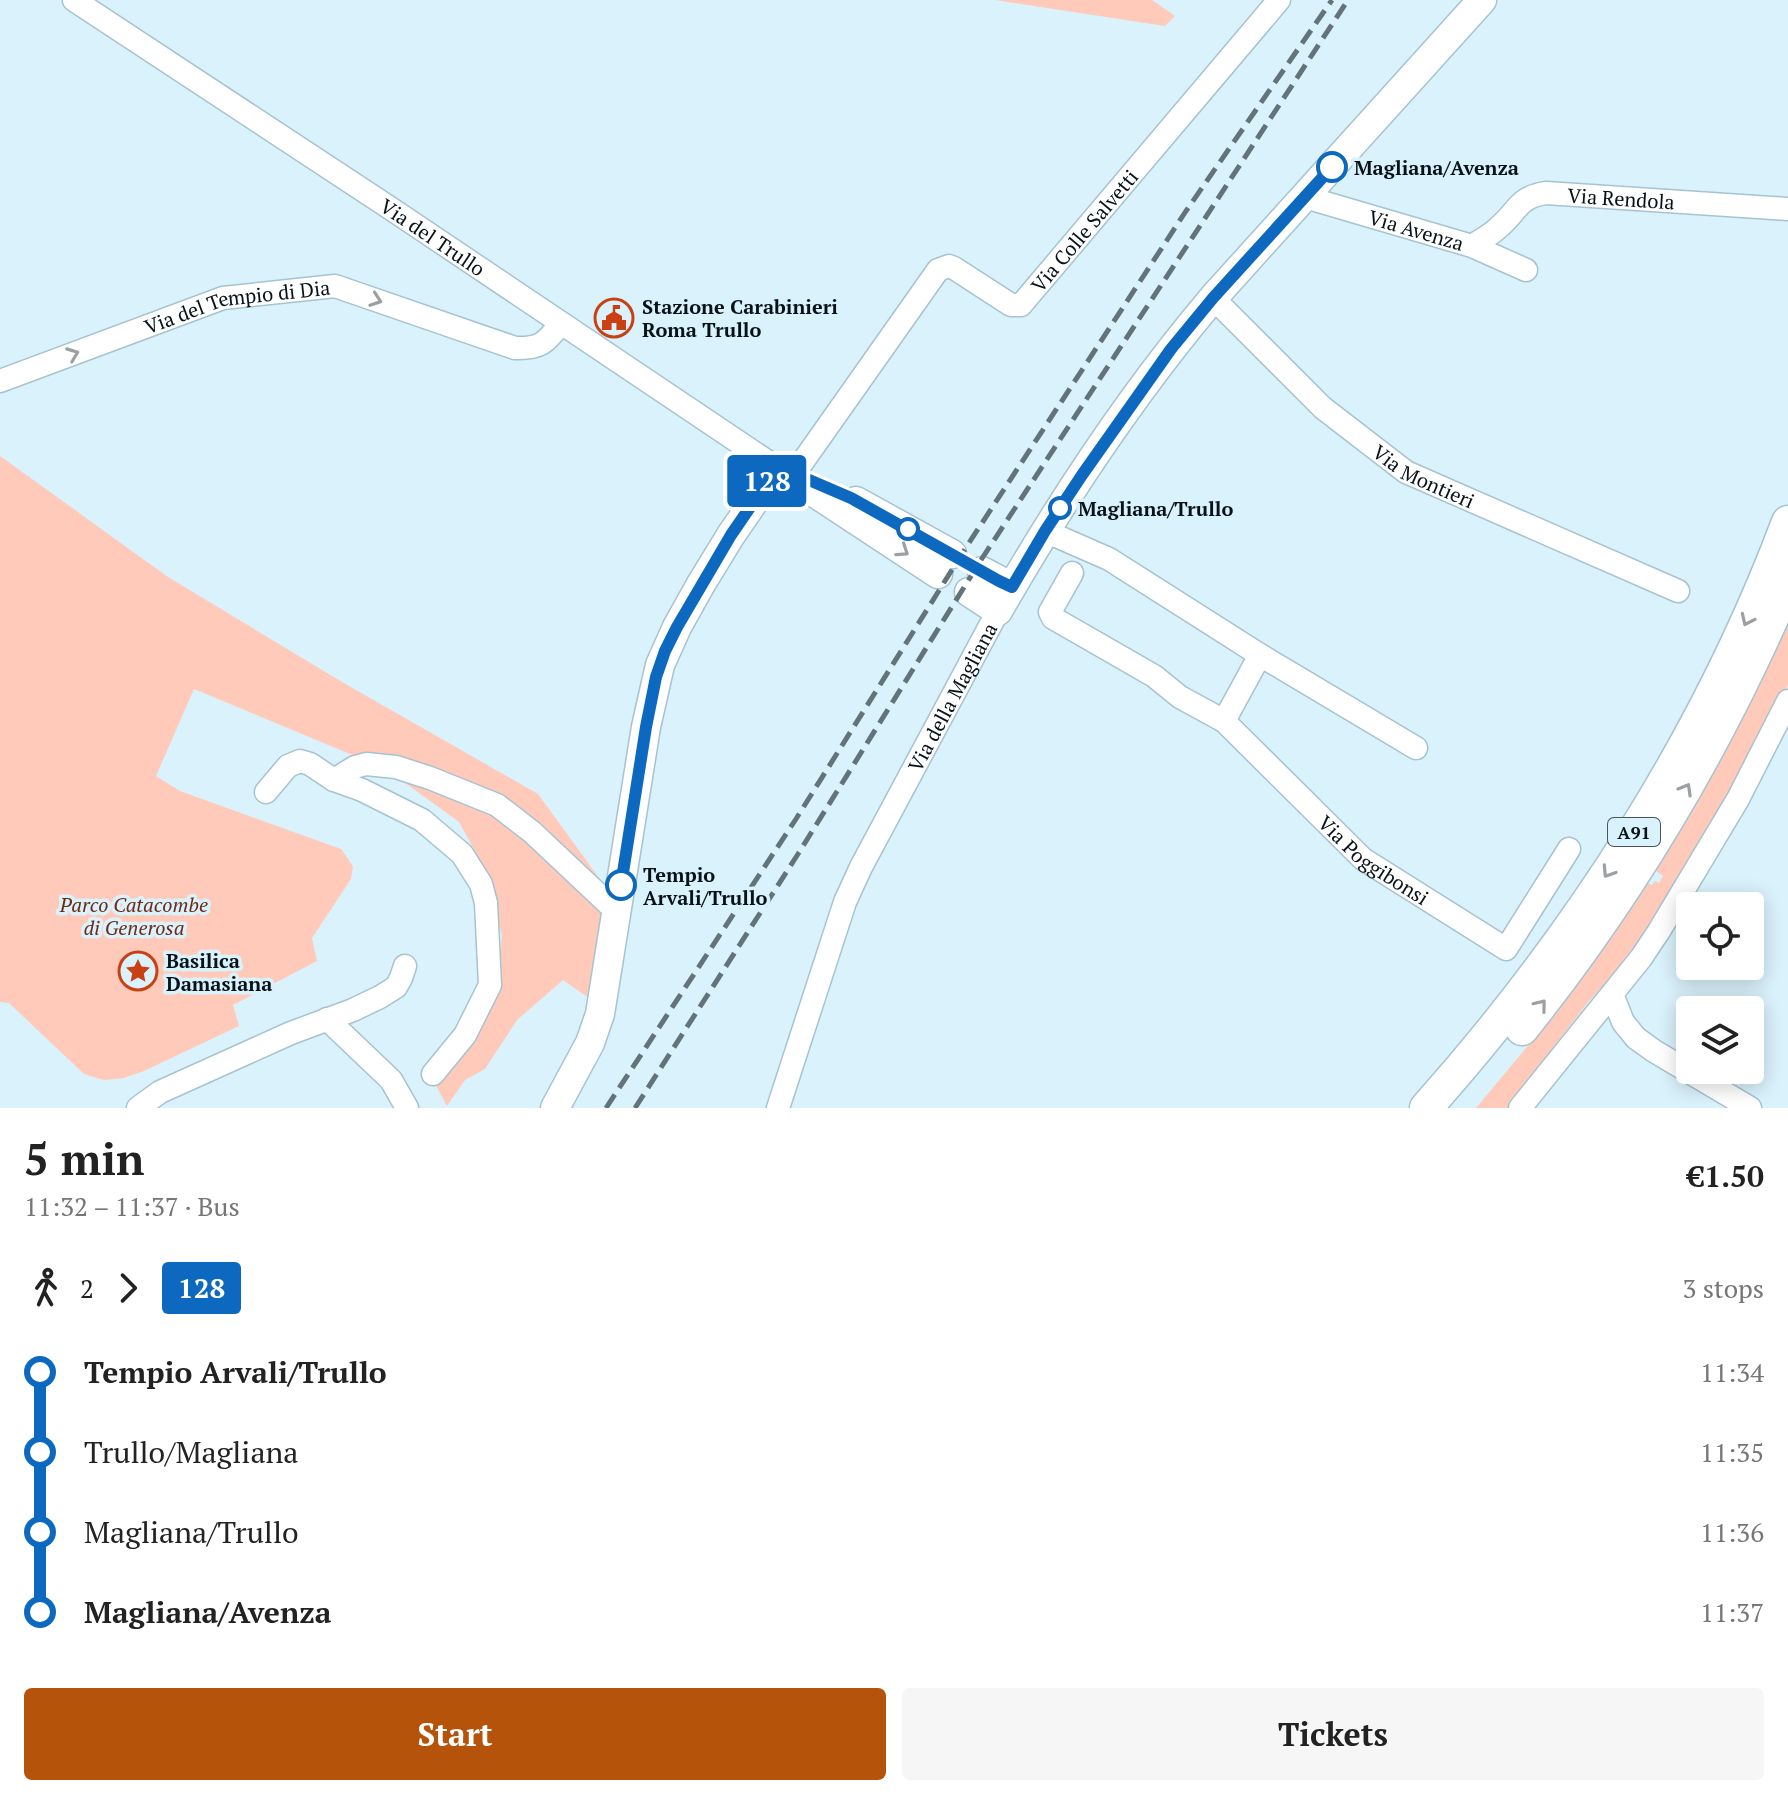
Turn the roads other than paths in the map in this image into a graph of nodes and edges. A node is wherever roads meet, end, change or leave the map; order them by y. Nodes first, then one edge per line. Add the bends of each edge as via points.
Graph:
1 (74, 0) edge
2 (1279, 0) edge
3 (1482, 0) edge
4 (1305, 197) junction
5 (1788, 209) edge
6 (1472, 246) junction
7 (1526, 270) dead end
8 (1213, 298) junction
9 (561, 323) junction
10 (0, 381) edge
11 (784, 472) junction
12 (1788, 522) edge
13 (1045, 531) junction
14 (945, 564) dead end
15 (1072, 573) dead end
16 (976, 582) dead end
17 (1788, 582) edge
18 (1678, 591) dead end
19 (1005, 599) junction
20 (1260, 655) junction
21 (1788, 701) edge
22 (1224, 721) junction
23 (1416, 748) dead end
24 (334, 780) junction
25 (266, 792) dead end
26 (1569, 849) dead end
27 (617, 912) junction
28 (405, 966) dead end
29 (1612, 994) junction
30 (327, 1019) junction
31 (433, 1074) dead end
32 (138, 1108) edge
33 (407, 1108) edge
34 (555, 1108) edge
35 (778, 1108) edge
36 (1426, 1108) edge
37 (1456, 1108) edge
38 (1520, 1108) edge
39 (1750, 1108) edge

1 - 9 street, Via del Trullo
2 - 11 street, Via Colle Salvetti via 1025,303 1011,305 949,266 938,270
3 - 4 main road, Via della Magliana
4 - 6 street, Via Avenza
4 - 8 main road, Via della Magliana
5 - 6 street, Via Rendola via 1546,193 1520,202 1500,227
6 - 7 street, Via Avenza
8 - 13 main road, Via della Magliana via 1148,380
8 - 18 street, Via Montieri via 1323,408 1406,472
10 -> 9 street, Via del Tempio di Dia via 229,297 335,286 515,348 541,345
9 - 11 street, Via del Trullo
11 - 14 main road, Via del Trullo
11 - 27 main road via 731,535 660,665
12 -> 36 highway, A91 via 1723,669 1643,818 1529,984
13 - 19 main road, Via della Magliana
13 - 20 street via 1109,559
15 - 22 street via 1050,612 1053,618
16 - 19 main road
37 -> 17 highway, A91 via 1550,993 1661,831 1728,712
19 - 35 street, Via della Magliana via 845,902
20 - 22 street
20 - 23 street
21 - 29 street via 1738,799 1665,921
22 - 26 street, Via Poggibonsi via 1363,859 1506,949
24 - 25 street via 300,761 288,766
24 - 27 street via 366,764 396,767 497,805
24 - 31 street via 422,820 462,854 481,884 490,985 465,1035
27 - 34 main road via 598,1023
28 - 30 street via 388,992
29 - 38 street
29 - 39 street via 1636,1038
30 - 32 street via 160,1092
30 - 33 street via 391,1080

